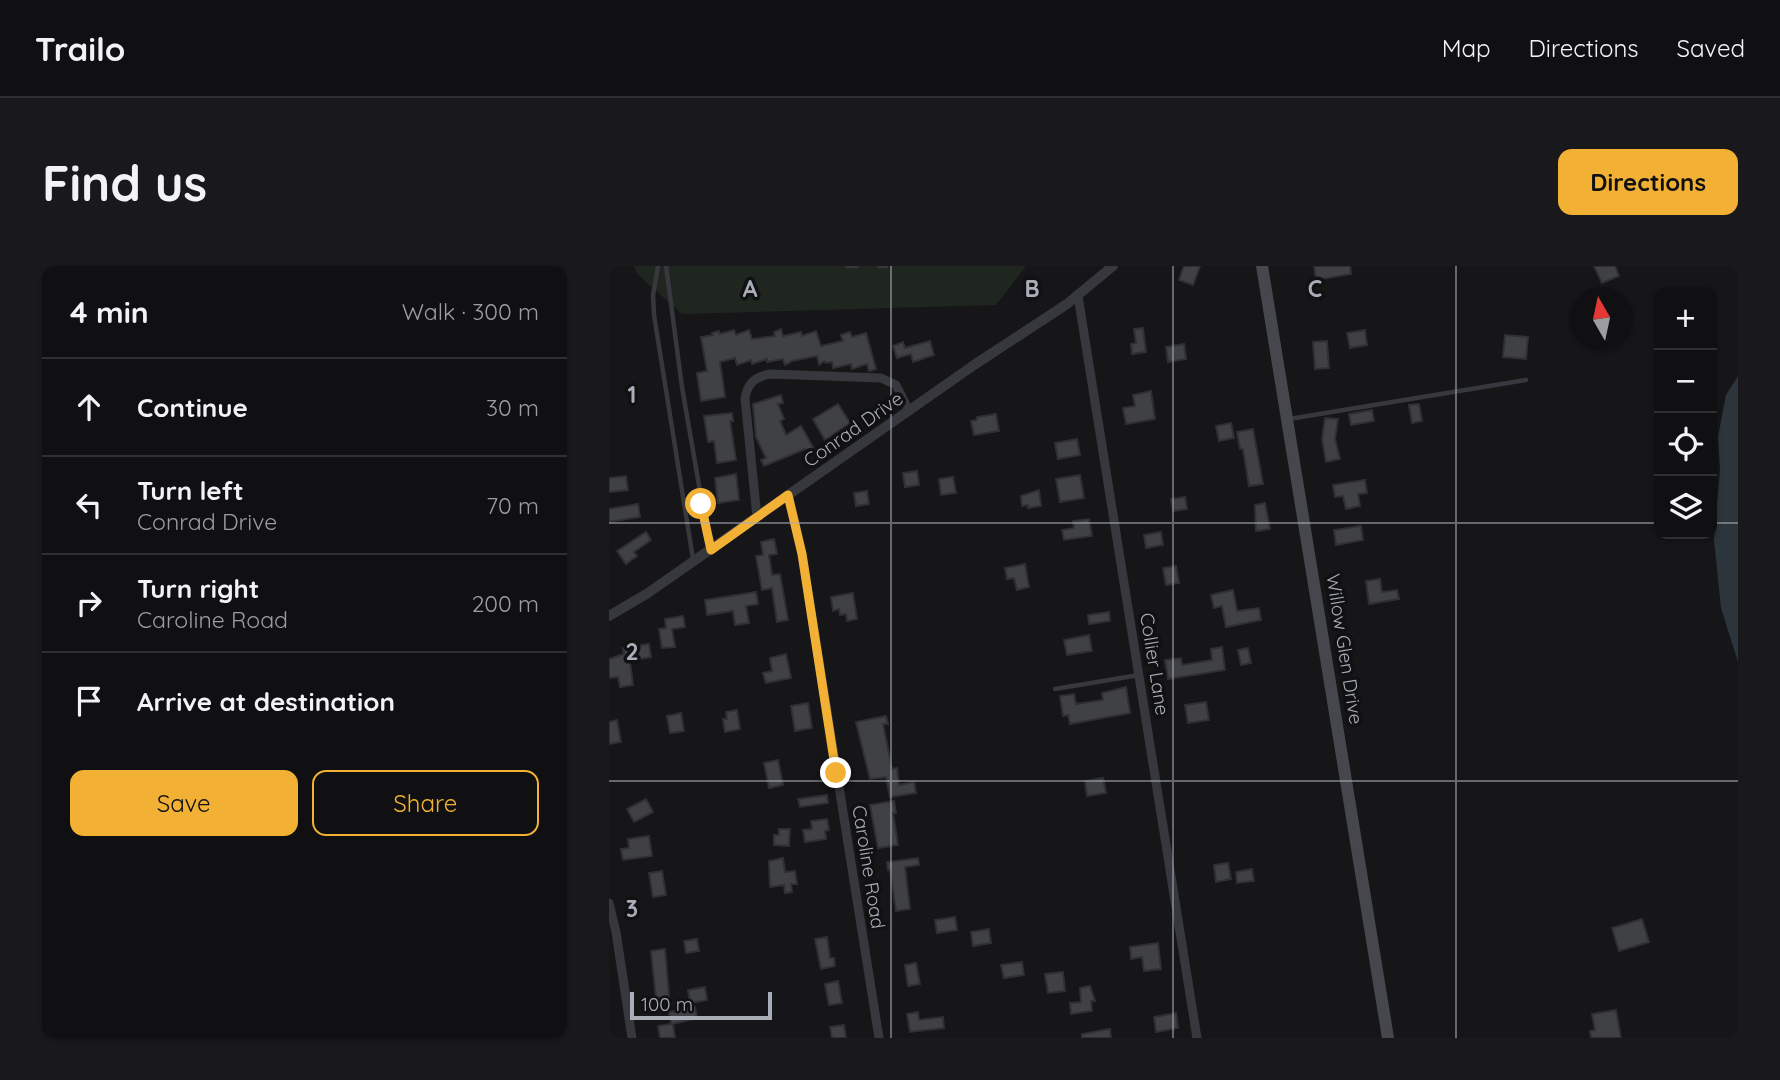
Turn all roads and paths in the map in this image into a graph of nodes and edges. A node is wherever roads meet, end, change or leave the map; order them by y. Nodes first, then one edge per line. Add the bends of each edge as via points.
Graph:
1 (658, 266) edge
2 (666, 266) edge
3 (847, 266) edge
4 (857, 266) edge
5 (879, 266) edge
6 (886, 266) edge
7 (1113, 266) edge
8 (1262, 266) edge
9 (1078, 296) junction
10 (1526, 380) dead end
11 (909, 411) junction
12 (1288, 419) junction
13 (788, 495) junction
14 (757, 517) junction
15 (711, 550) junction
16 (694, 561) junction
17 (609, 616) edge
18 (1139, 675) junction
19 (1055, 689) dead end
20 (609, 903) edge
21 (632, 1038) edge
22 (879, 1038) edge
23 (1197, 1038) edge
24 (1388, 1038) edge

1 - 16 lane via 655,315
2 - 15 lane
3 - 4 lane
5 - 6 lane
7 - 9 street, Conrad Drive
8 - 12 main road, Willow Glen Drive
9 - 11 street, Conrad Drive
9 - 18 street, Collier Lane
10 - 12 lane
11 - 13 street, Conrad Drive
11 - 14 street via 896,385 881,378 757,377 745,399
12 - 24 main road, Willow Glen Drive
13 - 14 street, Conrad Drive
13 - 22 street, Caroline Road via 802,554
14 - 15 street, Conrad Drive
15 - 16 street, Conrad Drive
16 - 17 street, Conrad Drive
18 - 19 lane
18 - 23 street, Collier Lane
20 - 21 street

